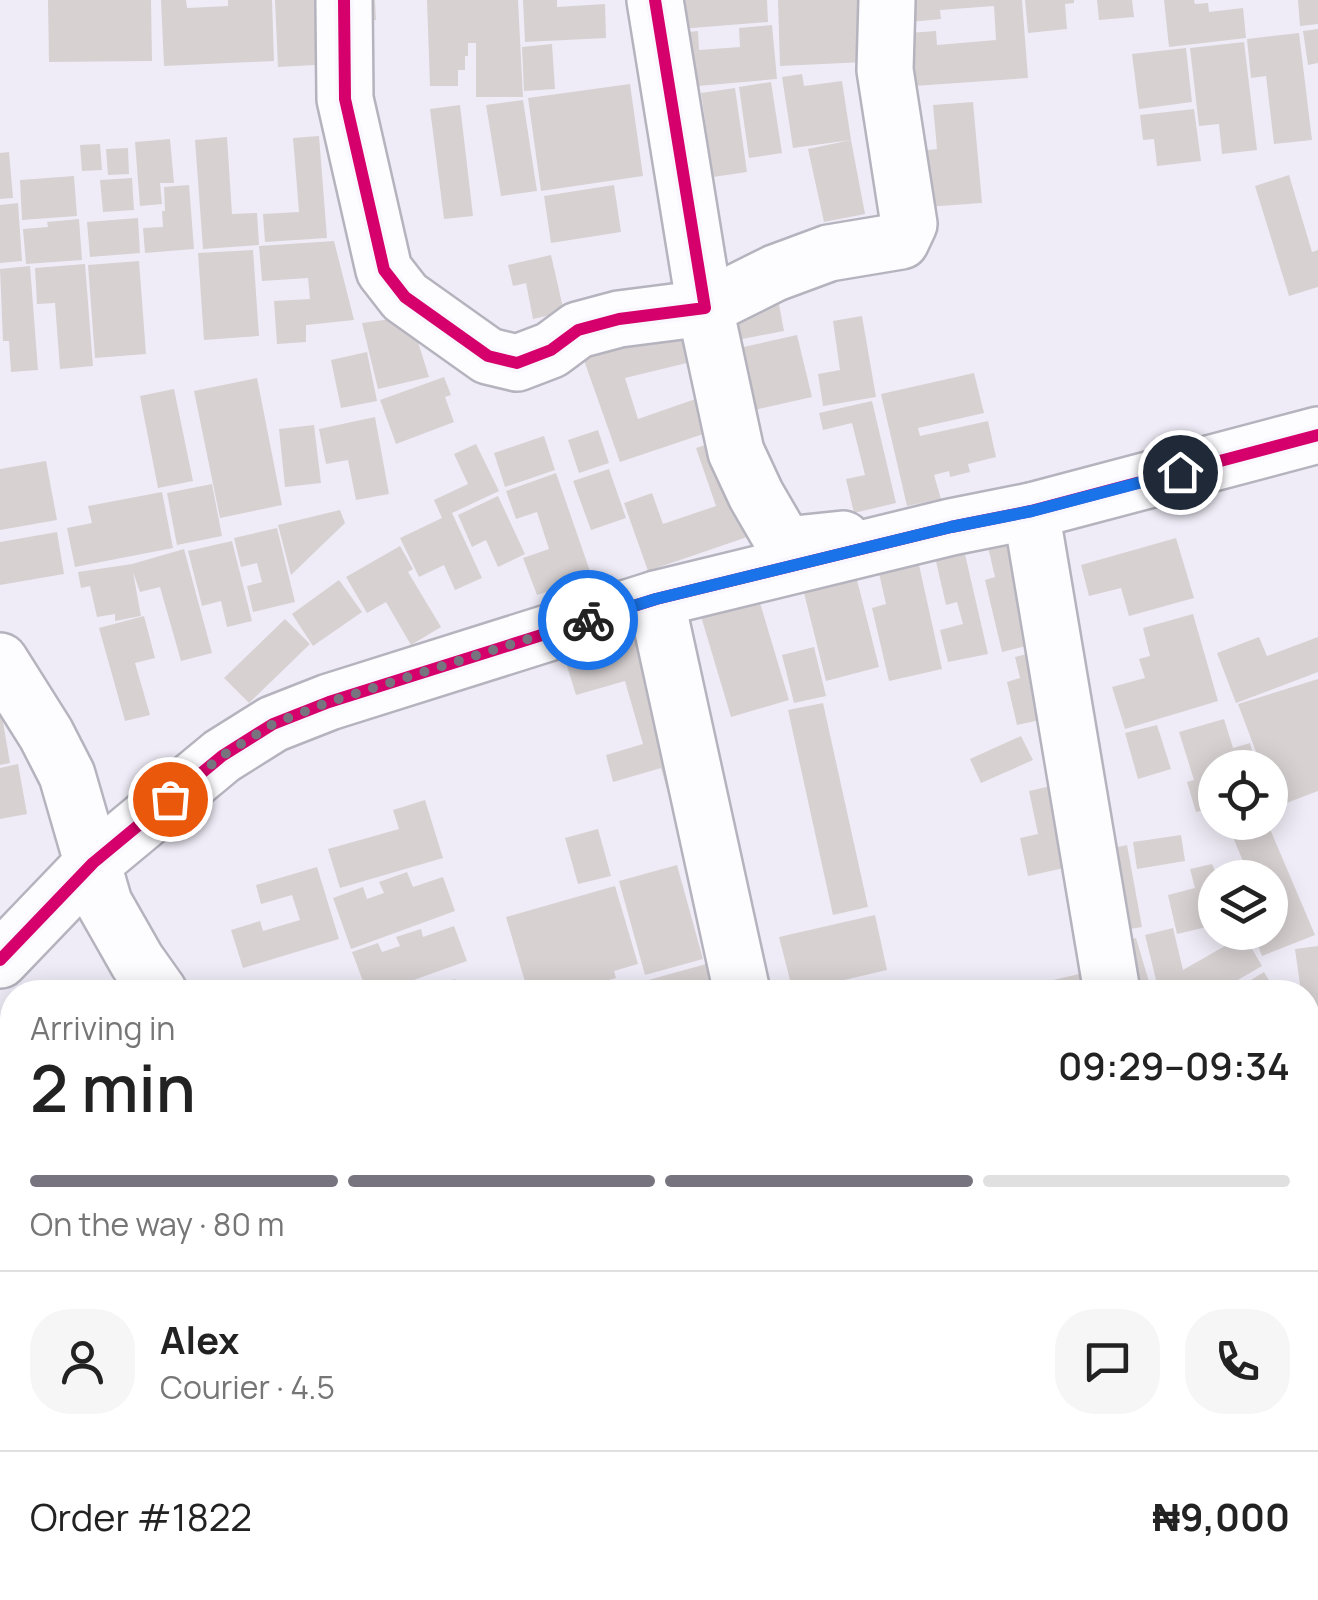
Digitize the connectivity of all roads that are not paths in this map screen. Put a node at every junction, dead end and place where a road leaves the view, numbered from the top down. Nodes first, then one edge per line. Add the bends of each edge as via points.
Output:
1 (344, 0) edge
2 (655, 0) edge
3 (887, 0) edge
4 (705, 308) junction
5 (1318, 434) edge
6 (1032, 511) junction
7 (951, 527) junction
8 (656, 599) junction
9 (0, 661) edge
10 (93, 863) junction
11 (0, 960) edge
12 (150, 980) edge
13 (739, 980) edge
14 (1110, 980) edge

1 - 4 street via 345,99 384,270 405,297 488,356 517,363 552,350 578,330
2 - 4 street
3 - 4 street via 885,70 909,224 902,242 829,253
4 - 7 street via 736,452 785,545
5 - 6 street
6 - 7 street
6 - 14 street
7 - 8 street
8 - 10 street via 273,724 222,756
8 - 13 street
9 - 10 street via 67,776
10 - 11 street
10 - 12 street via 104,903

